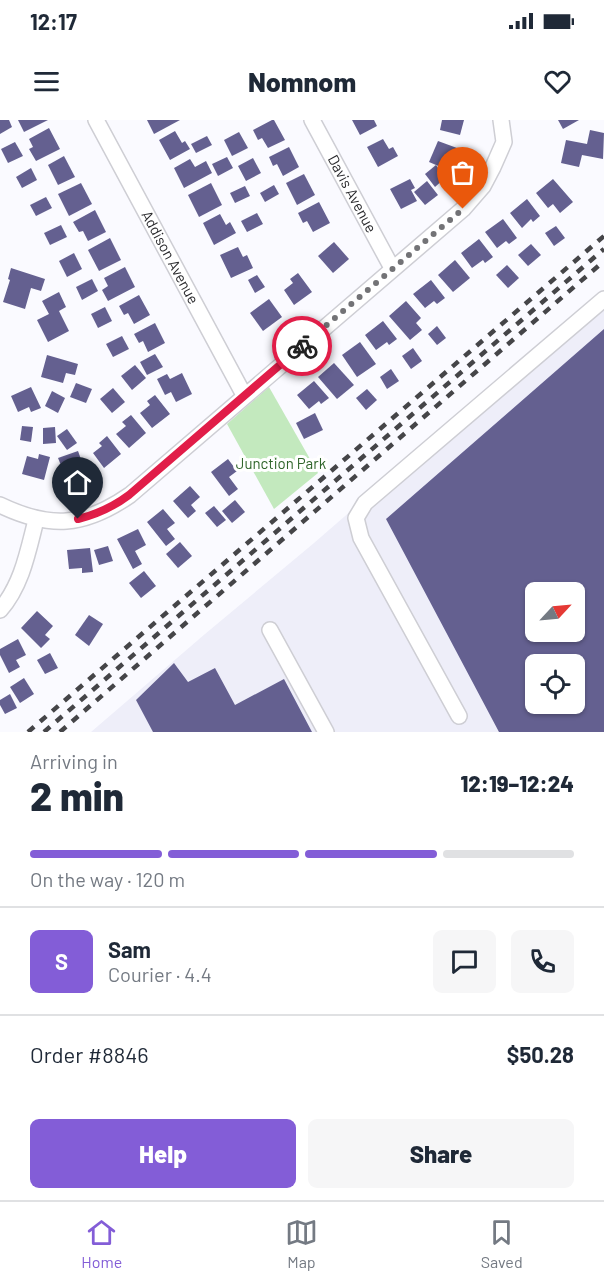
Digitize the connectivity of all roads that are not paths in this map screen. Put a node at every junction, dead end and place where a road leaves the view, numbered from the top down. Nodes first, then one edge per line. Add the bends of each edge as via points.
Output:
1 (96, 120) edge
2 (312, 120) edge
3 (501, 120) edge
4 (392, 268) junction
5 (604, 299) edge
6 (244, 395) junction
7 (0, 505) edge
8 (36, 520) junction
9 (0, 610) edge
10 (270, 630) dead end
11 (459, 716) dead end
12 (326, 732) edge

1 - 6 street, Addison Avenue
2 - 4 street, Davis Avenue
3 - 4 street via 504,142 483,186 463,209
4 - 6 street
5 - 11 street via 365,503 356,518 361,538
6 - 8 street via 112,507 78,519
7 - 8 street
8 - 9 street via 22,573
10 - 12 street

